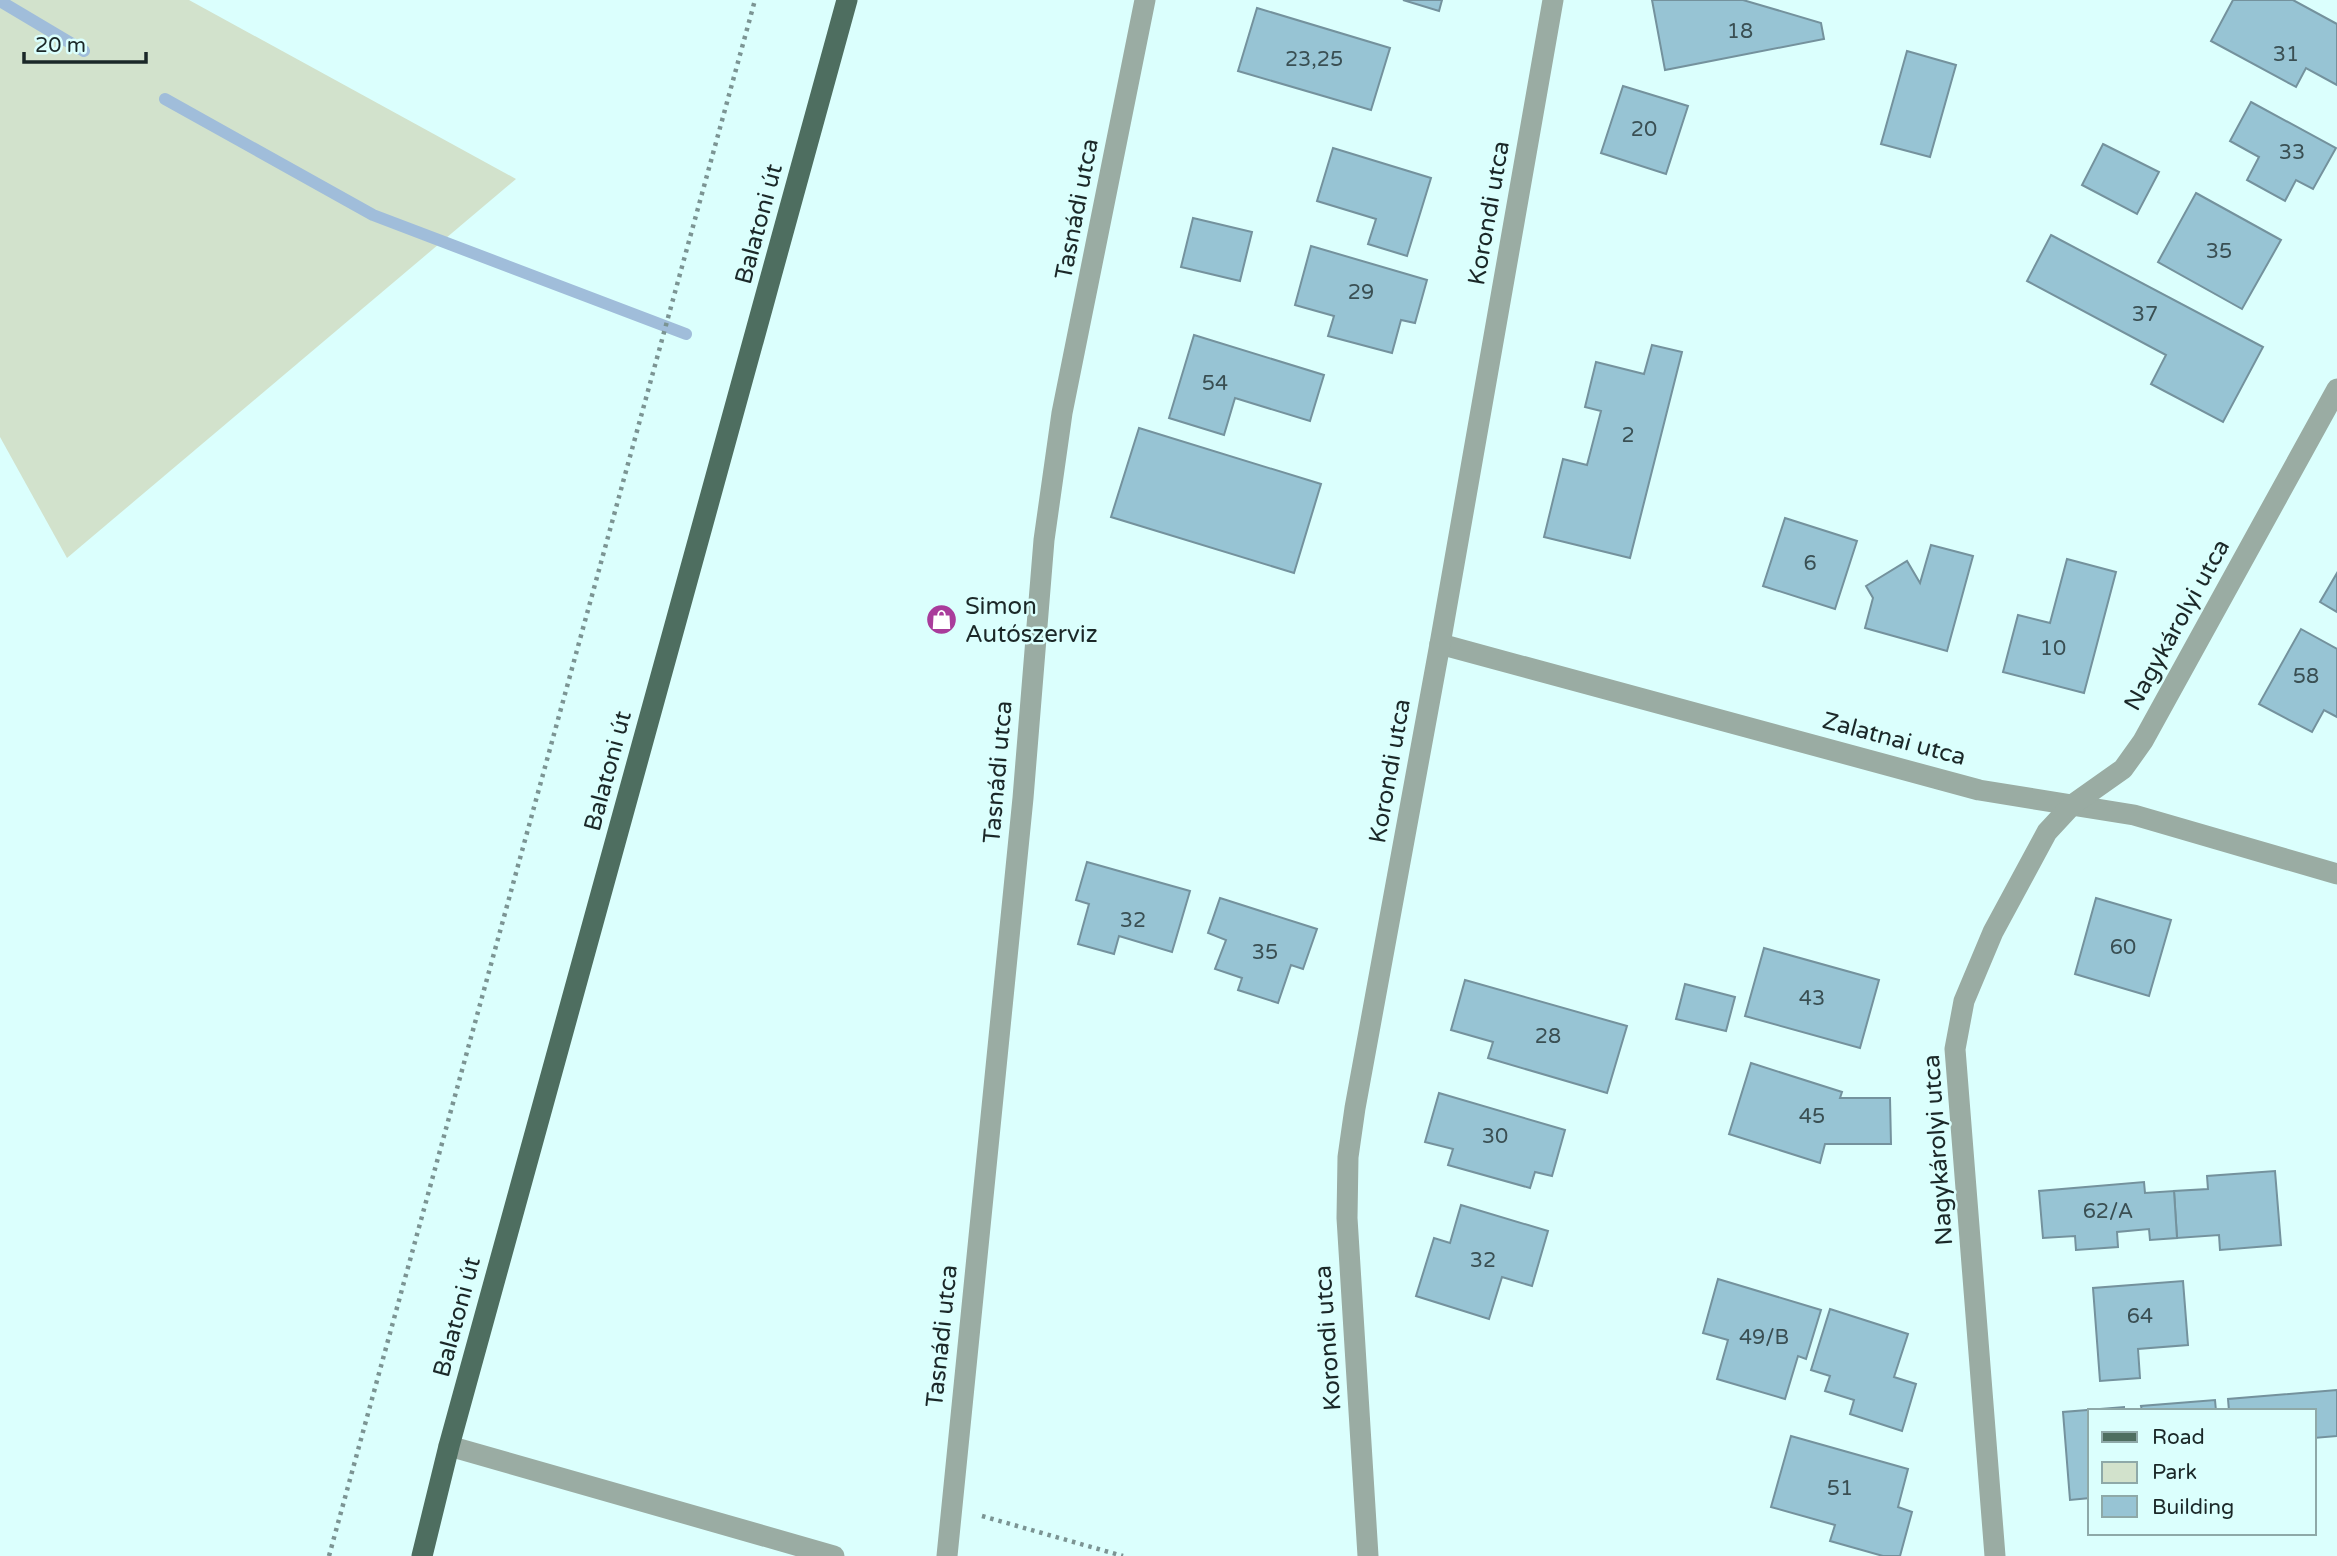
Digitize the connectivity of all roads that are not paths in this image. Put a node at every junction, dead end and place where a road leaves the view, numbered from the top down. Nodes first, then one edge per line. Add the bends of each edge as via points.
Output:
1 (848, 0) edge
2 (1145, 0) edge
3 (1553, 0) edge
4 (2337, 390) edge
5 (1440, 644) junction
6 (2072, 805) junction
7 (2337, 874) edge
8 (449, 1446) junction
9 (422, 1556) edge
10 (834, 1556) edge
11 (947, 1556) edge
12 (1368, 1556) edge
13 (1995, 1556) edge

1 - 8 main road, Balatoni út
2 - 11 street, Tasnádi utca via 1062,412 1044,540 1023,798
3 - 5 street, Korondi utca
4 - 6 street, Nagykárolyi utca via 2143,741 2123,769
5 - 6 street, Zalatnai utca via 1979,790
5 - 12 street, Korondi utca via 1348,1157 1347,1218
6 - 7 street, Zalatnai utca via 2134,815
6 - 13 street, Nagykárolyi utca via 2048,832 1993,932 1964,1001 1955,1049
8 - 9 main road, Balatoni út
8 - 10 street

